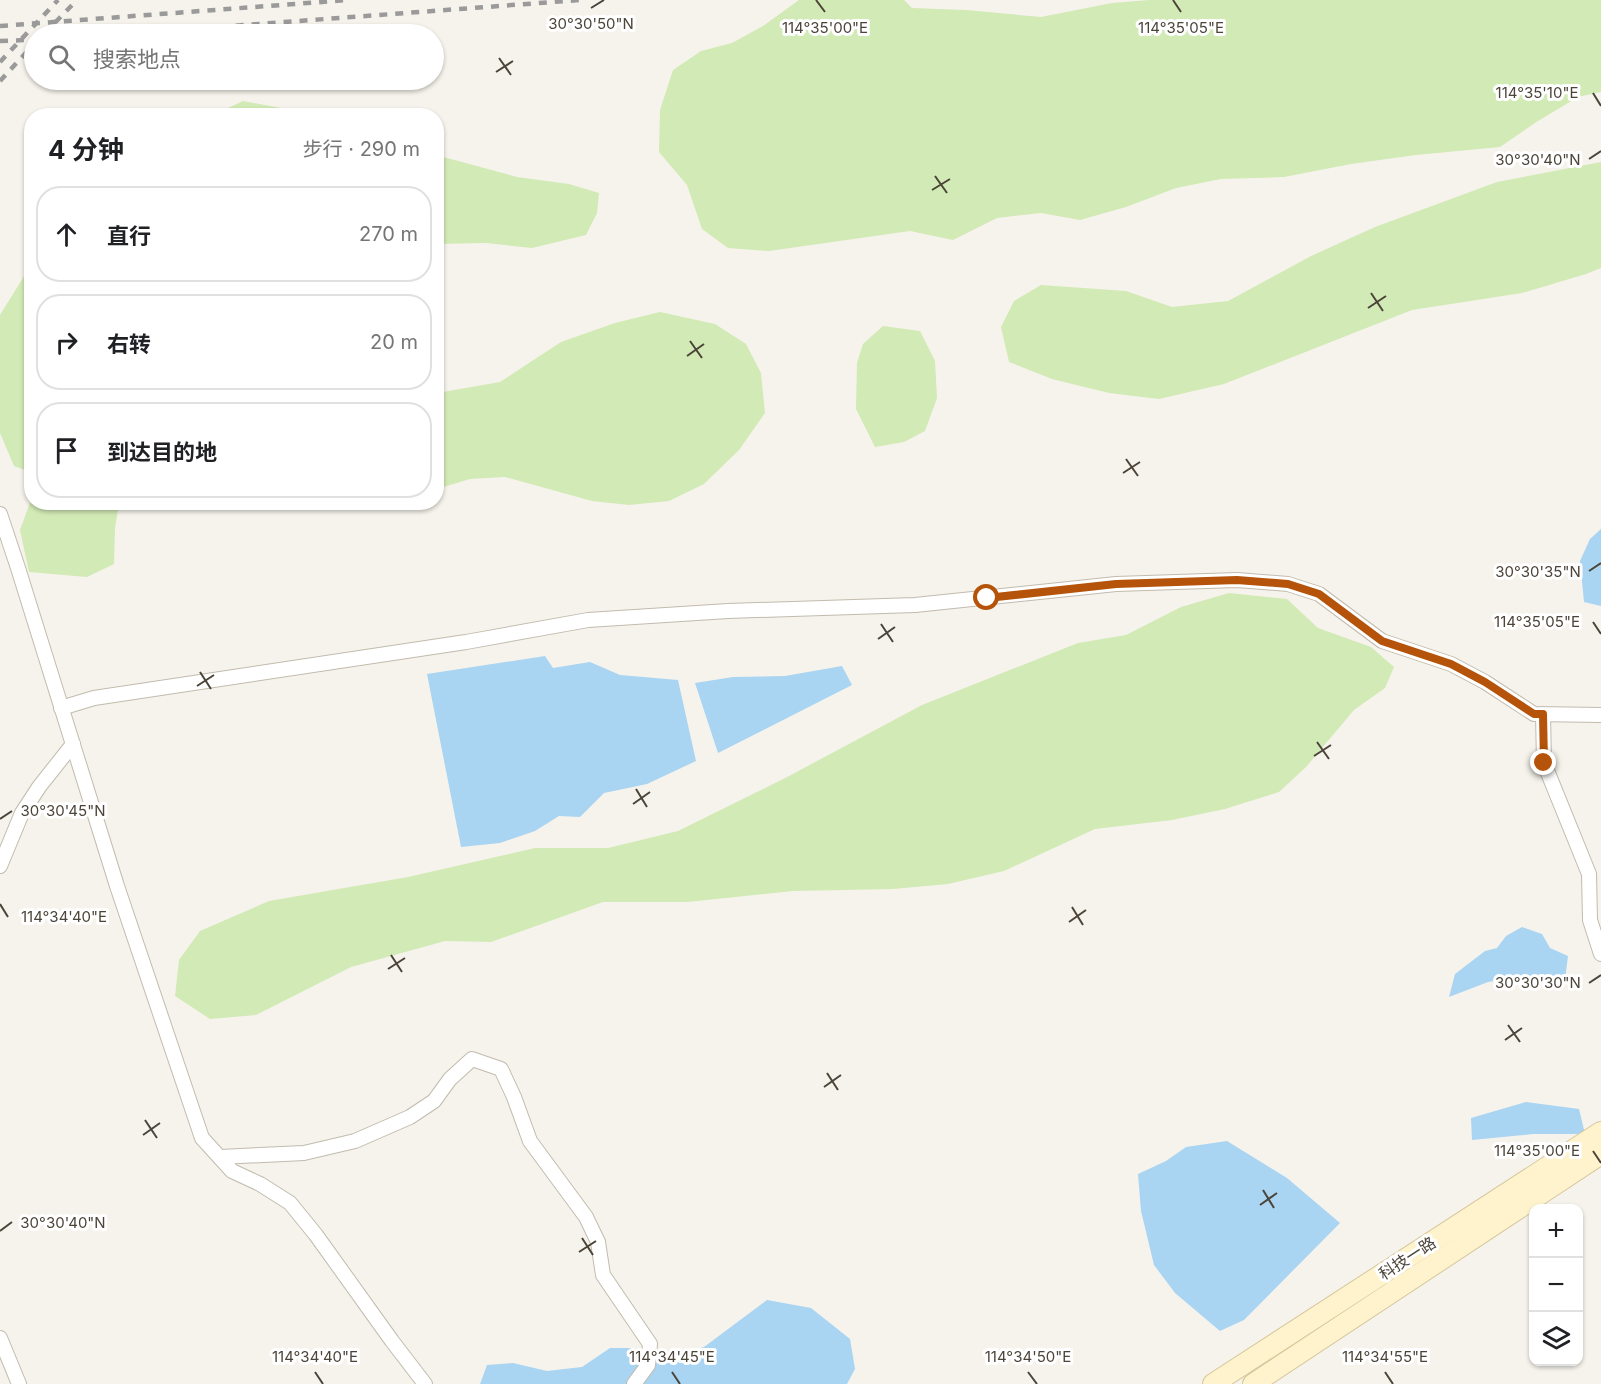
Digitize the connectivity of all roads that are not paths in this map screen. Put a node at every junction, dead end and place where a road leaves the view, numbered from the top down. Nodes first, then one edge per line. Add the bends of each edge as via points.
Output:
1 (0, 514) edge
2 (61, 708) junction
3 (1543, 714) junction
4 (1601, 716) edge
5 (73, 744) junction
6 (0, 866) edge
7 (1601, 954) edge
8 (1601, 1132) edge
9 (1601, 1154) edge
10 (220, 1157) junction
11 (0, 1338) edge
12 (19, 1384) edge
13 (425, 1384) edge
14 (634, 1384) edge
15 (1213, 1384) edge
16 (1252, 1384) edge

1 - 2 street
2 - 3 street via 94,698 588,620 915,605 1116,584 1237,580 1288,584 1319,594 1382,641 1451,664 1534,714
2 - 5 street
3 - 4 street
3 - 7 street via 1544,763 1588,874 1590,920
5 - 6 street via 22,813
5 - 10 street via 202,1138
8 - 15 main road, 科技一路
9 - 16 main road, 科技一路
10 - 13 street via 232,1171 290,1203
10 - 14 street via 304,1153 355,1141 410,1117 434,1101 472,1059 501,1069 530,1141 586,1217 598,1242 603,1275 650,1344 648,1365
11 - 12 street

